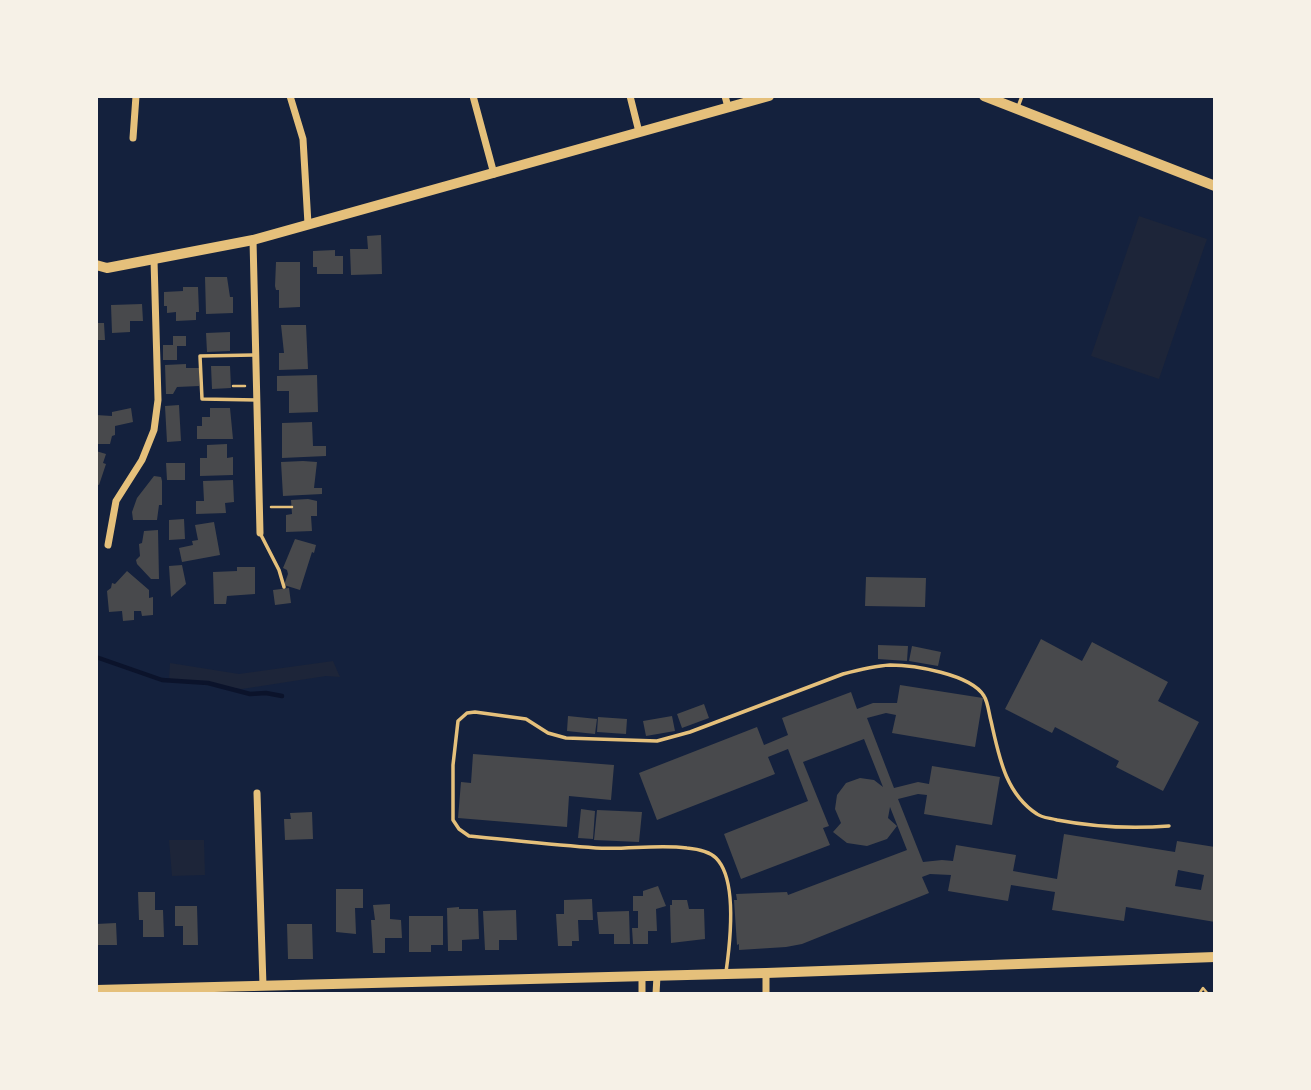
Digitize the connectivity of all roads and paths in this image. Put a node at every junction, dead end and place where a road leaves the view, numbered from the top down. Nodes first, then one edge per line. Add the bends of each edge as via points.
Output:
1 (136, 96) edge
2 (290, 96) edge
3 (473, 96) edge
4 (629, 96) edge
5 (769, 96) edge
6 (984, 96) edge
7 (1022, 96) edge
8 (727, 102) edge
9 (1017, 109) junction
10 (639, 132) junction
11 (133, 138) dead end
12 (494, 174) junction
13 (1215, 186) edge
14 (308, 224) junction
15 (253, 240) junction
16 (154, 260) junction
17 (96, 265) edge
18 (256, 355) junction
19 (233, 386) dead end
20 (245, 386) dead end
21 (257, 400) junction
22 (270, 507) dead end
23 (292, 507) dead end
24 (260, 533) joint
25 (108, 545) dead end
26 (284, 587) dead end
27 (257, 793) dead end
28 (1169, 826) dead end
29 (1215, 957) edge
30 (766, 973) junction
31 (726, 974) junction
32 (642, 976) junction
33 (657, 976) junction
34 (263, 986) junction
35 (96, 990) edge
36 (109, 992) edge
37 (642, 994) edge
38 (656, 994) edge
39 (766, 994) edge
40 (1199, 994) edge
41 (1208, 994) edge

1 - 11 street
2 - 14 street via 303,139
3 - 12 street
4 - 10 street
5 - 8 street
6 - 9 street
7 - 9 lane
8 - 10 street
9 - 13 street
10 - 12 street
12 - 14 street
14 - 15 street
15 - 16 street
15 - 18 street
16 - 17 street via 107,268
16 - 25 street via 158,400 154,430 142,460 116,500
18 - 21 street
18 - 21 lane via 200,356 202,399
19 - 20 path
21 - 24 street
22 - 23 path
24 - 26 lane
27 - 34 street
28 - 31 lane via 1082,825 1039,816 1014,794 1003,770 985,696 950,675 920,668 891,665 855,671 657,741 566,738 526,719 475,712 458,720 453,820 459,829 469,836 598,848 683,847 715,857 728,883
29 - 30 street
30 - 31 street
30 - 39 street
31 - 33 street
32 - 33 street
32 - 34 street
32 - 37 street
33 - 38 street
34 - 36 street
35 - 36 street
40 - 41 path via 1203,988

